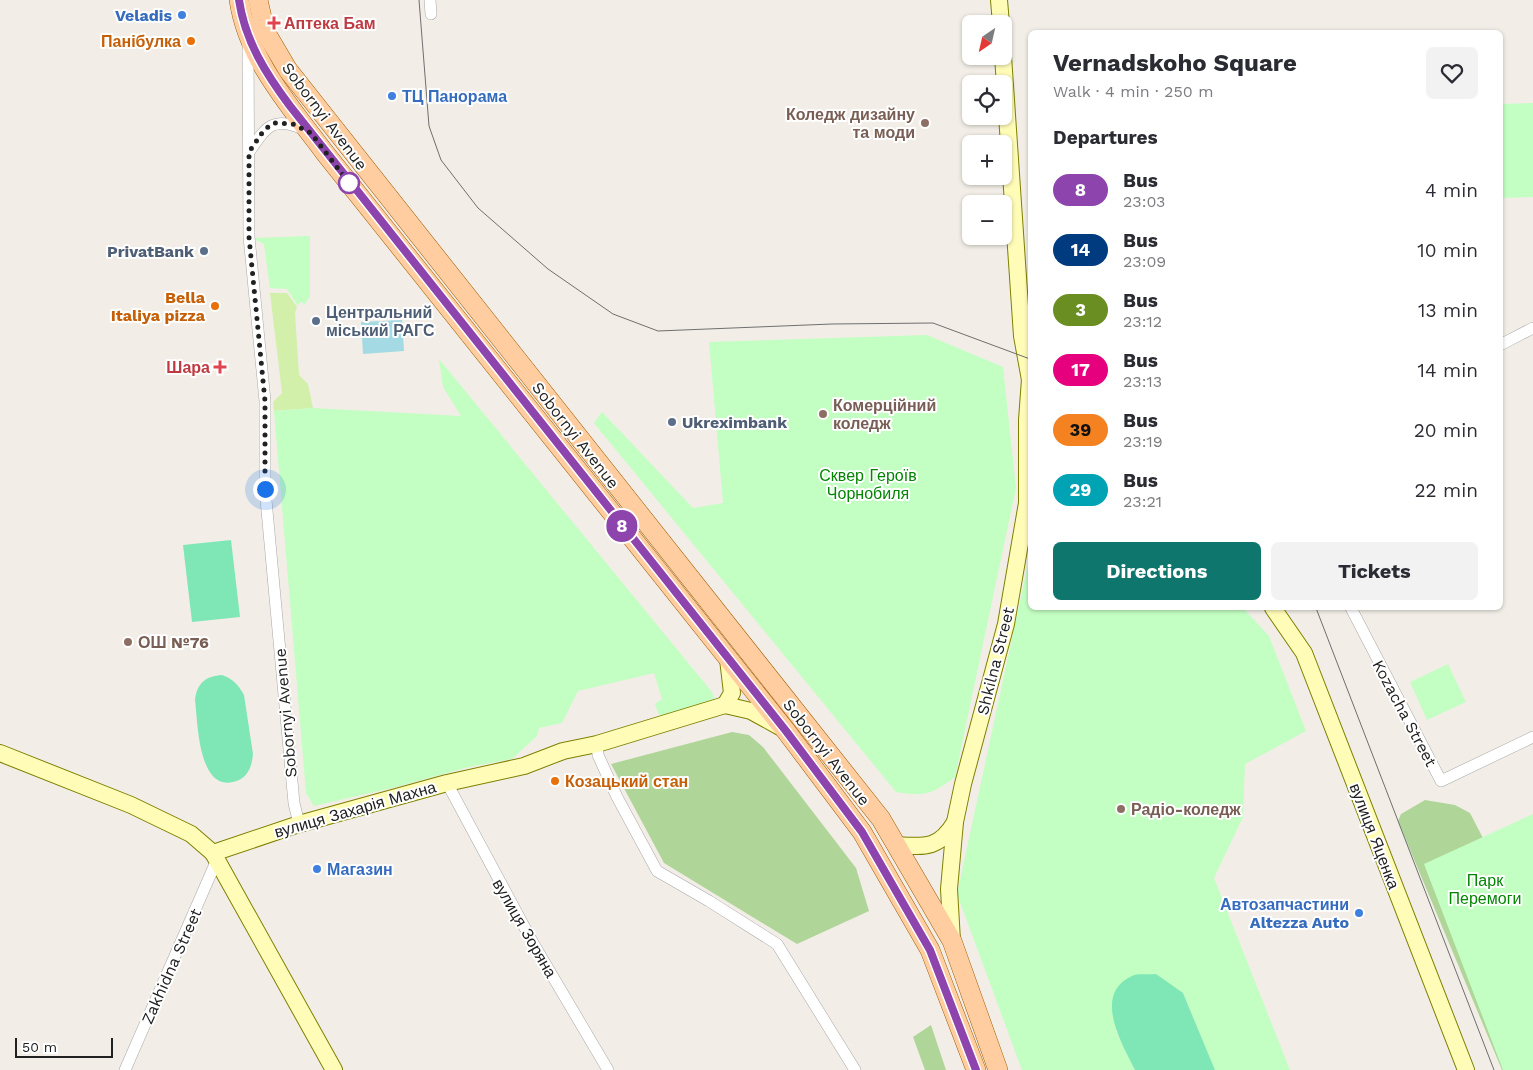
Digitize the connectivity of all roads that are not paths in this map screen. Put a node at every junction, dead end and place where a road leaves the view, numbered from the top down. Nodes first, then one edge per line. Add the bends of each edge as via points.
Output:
1 (239, 0) edge
2 (258, 0) edge
3 (430, 0) edge
4 (999, 0) edge
5 (431, 14) dead end
6 (1000, 15) edge
7 (248, 39) junction
8 (1004, 65) edge
9 (311, 133) junction
10 (249, 152) junction
11 (1533, 328) edge
12 (1503, 343) edge
13 (1028, 369) edge
14 (1028, 400) edge
15 (1028, 475) edge
16 (1028, 507) edge
17 (1274, 610) edge
18 (1352, 610) edge
19 (728, 659) junction
20 (725, 705) junction
21 (786, 731) junction
22 (1533, 737) edge
23 (597, 744) junction
24 (0, 753) edge
25 (447, 784) junction
26 (955, 822) junction
27 (299, 824) junction
28 (896, 845) junction
29 (214, 857) junction
30 (952, 941) junction
31 (125, 1070) edge
32 (334, 1070) edge
33 (608, 1070) edge
34 (854, 1070) edge
35 (976, 1070) edge
36 (998, 1070) edge
37 (1466, 1070) edge

1 - 7 main road, Sobornyi Avenue
2 - 28 main road, Sobornyi Avenue via 265,31 288,70 881,820
3 - 5 street
4 - 6 street
7 - 9 main road, Sobornyi Avenue via 270,79
7 - 10 street, Sobornyi Avenue
8 - 13 street via 1022,336
9 - 10 street, Sobornyi Avenue via 293,124 274,123 264,130
9 - 19 main road, Sobornyi Avenue
10 - 27 street, Sobornyi Avenue via 249,237 265,401 265,489 294,803
11 - 12 street
14 - 15 street, Shkilna Street
16 - 26 street, Shkilna Street via 1006,624
17 - 37 street, вулиця Яценка via 1304,653
18 - 22 street, Kozacha Street via 1441,781
19 - 20 street via 732,693
19 - 21 main road, Sobornyi Avenue
20 - 21 street via 751,711
20 - 23 street, вулиця Захарія Махна
21 - 35 main road, Sobornyi Avenue via 862,832 930,950
23 - 25 street, вулиця Захарія Махна
23 - 34 street via 598,755 617,797 657,871 777,944
24 - 29 street via 130,805 191,834
25 - 27 street, вулиця Захарія Махна
25 - 33 street, вулиця Зоряна via 533,943
26 - 28 street, Shkilna Street via 946,837 934,844 918,847
26 - 30 street, Shkilna Street via 949,889
27 - 29 street, вулиця Захарія Махна
28 - 30 main road, Sobornyi Avenue
29 - 31 street, Zakhidna Street
29 - 32 street
30 - 36 main road, Sobornyi Avenue

